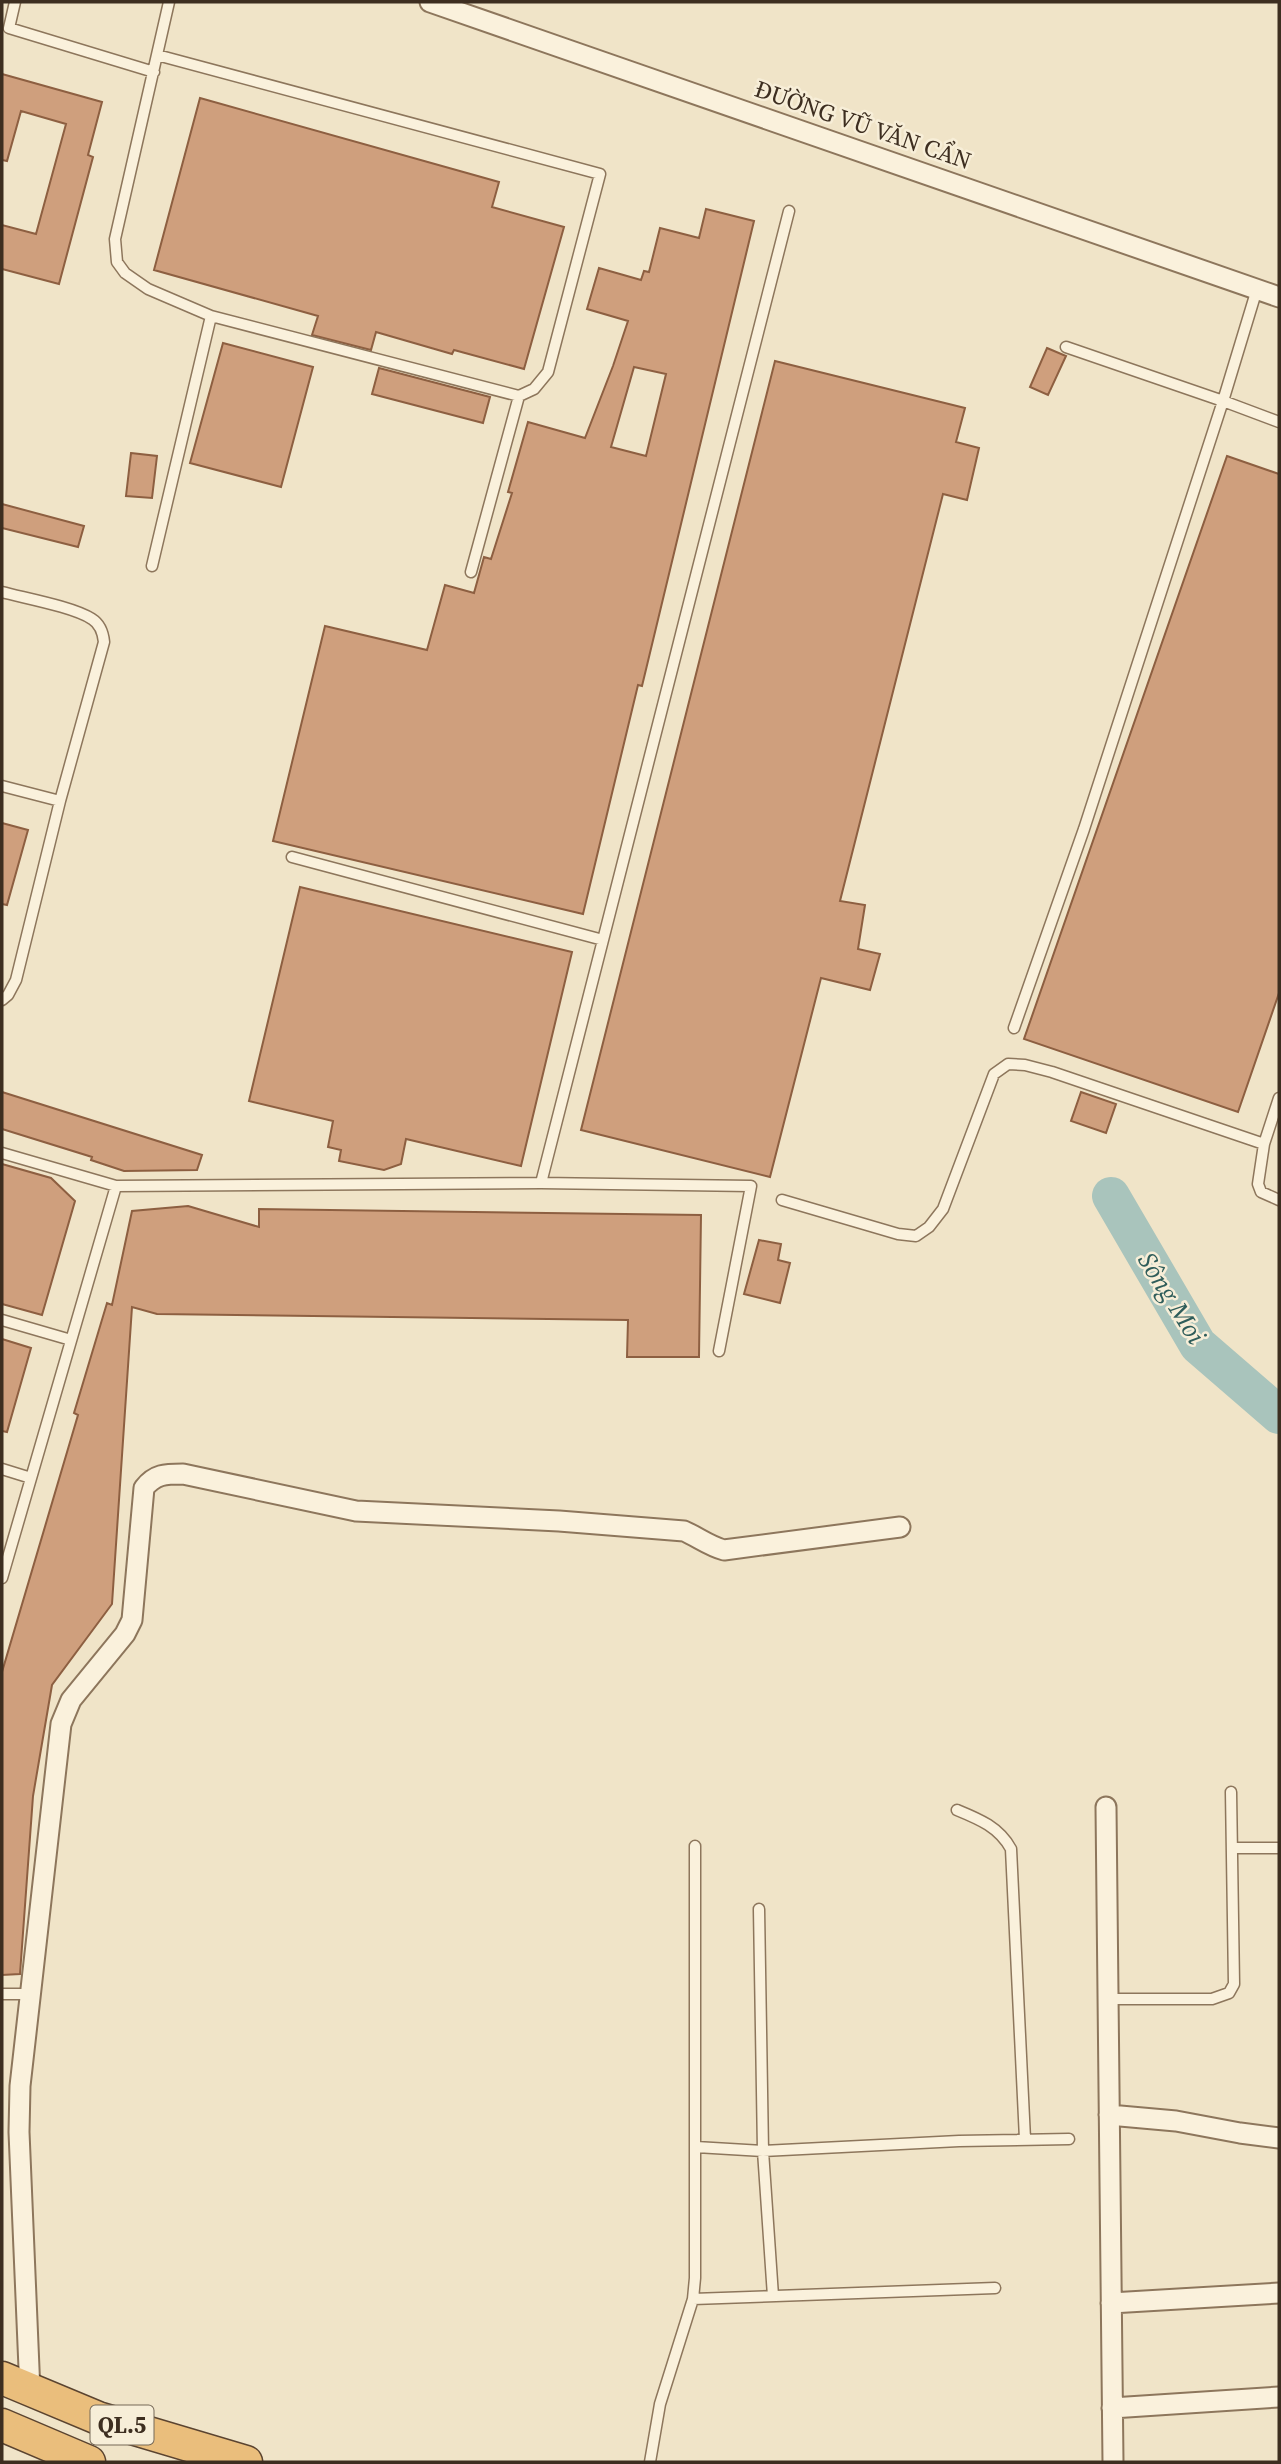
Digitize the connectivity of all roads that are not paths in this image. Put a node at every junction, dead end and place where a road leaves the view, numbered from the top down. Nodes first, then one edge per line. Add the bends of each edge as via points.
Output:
1 (15, 2) edge
2 (169, 2) edge
3 (430, 2) edge
4 (157, 55) junction
5 (154, 72) junction
6 (789, 211) dead end
7 (1257, 289) junction
8 (1279, 297) edge
9 (211, 316) junction
10 (1066, 347) dead end
11 (519, 396) junction
12 (1223, 401) junction
13 (1279, 422) edge
14 (152, 566) dead end
15 (471, 572) dead end
16 (2, 592) edge
17 (2, 786) edge
18 (60, 801) junction
19 (292, 857) dead end
20 (603, 940) junction
21 (2, 1000) edge
22 (1014, 1028) dead end
23 (1279, 1098) edge
24 (1264, 1144) junction
25 (2, 1153) edge
26 (541, 1183) junction
27 (116, 1186) junction
28 (782, 1200) dead end
29 (1279, 1200) edge
30 (2, 1320) edge
31 (71, 1340) junction
32 (719, 1351) dead end
33 (2, 1469) edge
34 (31, 1478) junction
35 (900, 1527) dead end
36 (2, 1578) edge
37 (1231, 1792) dead end
38 (1106, 1807) dead end
39 (957, 1810) dead end
40 (695, 1846) dead end
41 (1279, 1847) edge
42 (1232, 1848) junction
43 (759, 1909) dead end
44 (2, 1994) edge
45 (30, 1994) junction
46 (1108, 1999) junction
47 (1109, 2115) junction
48 (1279, 2138) edge
49 (1025, 2139) junction
50 (1069, 2139) dead end
51 (696, 2147) junction
52 (763, 2151) junction
53 (995, 2288) dead end
54 (1279, 2293) edge
55 (773, 2296) junction
56 (693, 2299) junction
57 (1111, 2303) junction
58 (2, 2378) edge
59 (30, 2392) junction
60 (1279, 2397) edge
61 (1112, 2408) junction
62 (2, 2425) edge
63 (89, 2462) edge
64 (246, 2462) edge
65 (650, 2462) edge
66 (1113, 2462) edge

1 - 5 lane via 9,28
2 - 4 lane
3 - 7 street, ĐƯỜNG VŨ VĂN CẨN
4 - 5 lane
4 - 11 lane via 600,174 548,372 534,389
5 - 9 lane via 116,239 117,262 148,289
6 - 20 lane
7 - 8 street, ĐƯỜNG VŨ VĂN CẨN
7 - 12 lane
9 - 11 lane
9 - 14 lane
10 - 12 lane
11 - 15 lane
12 - 13 lane
12 - 22 lane
16 - 18 lane via 78,613 92,619 104,633
17 - 18 lane
18 - 21 lane via 16,980
19 - 20 lane
20 - 26 lane
23 - 24 lane
24 - 28 lane via 1052,1072 1008,1064 994,1074 943,1209 915,1236
24 - 29 lane via 1258,1184 1261,1192
25 - 27 lane
26 - 27 lane
26 - 32 lane via 751,1186
27 - 31 lane
30 - 31 lane
31 - 34 lane
33 - 34 lane
34 - 36 lane
35 - 45 street via 724,1550 684,1531 356,1511 183,1474 152,1479 144,1488 132,1620 71,1700 61,1724
37 - 42 lane
38 - 46 street
39 - 49 lane via 989,1824 1011,1849
40 - 51 lane
41 - 42 lane
42 - 46 lane via 1234,1984 1229,1993 1212,1999
43 - 52 lane
44 - 45 lane
45 - 59 street via 19,2132
46 - 47 street
47 - 48 street
47 - 57 street
49 - 50 lane
49 - 52 lane
51 - 52 lane
51 - 56 lane
52 - 55 lane
53 - 55 lane
54 - 57 street
55 - 56 lane
56 - 65 lane via 660,2404
57 - 61 street
58 - 59 highway, QL.5
59 - 64 highway, QL.5 via 98,2418
60 - 61 street
61 - 66 street
62 - 63 highway, QL.5

